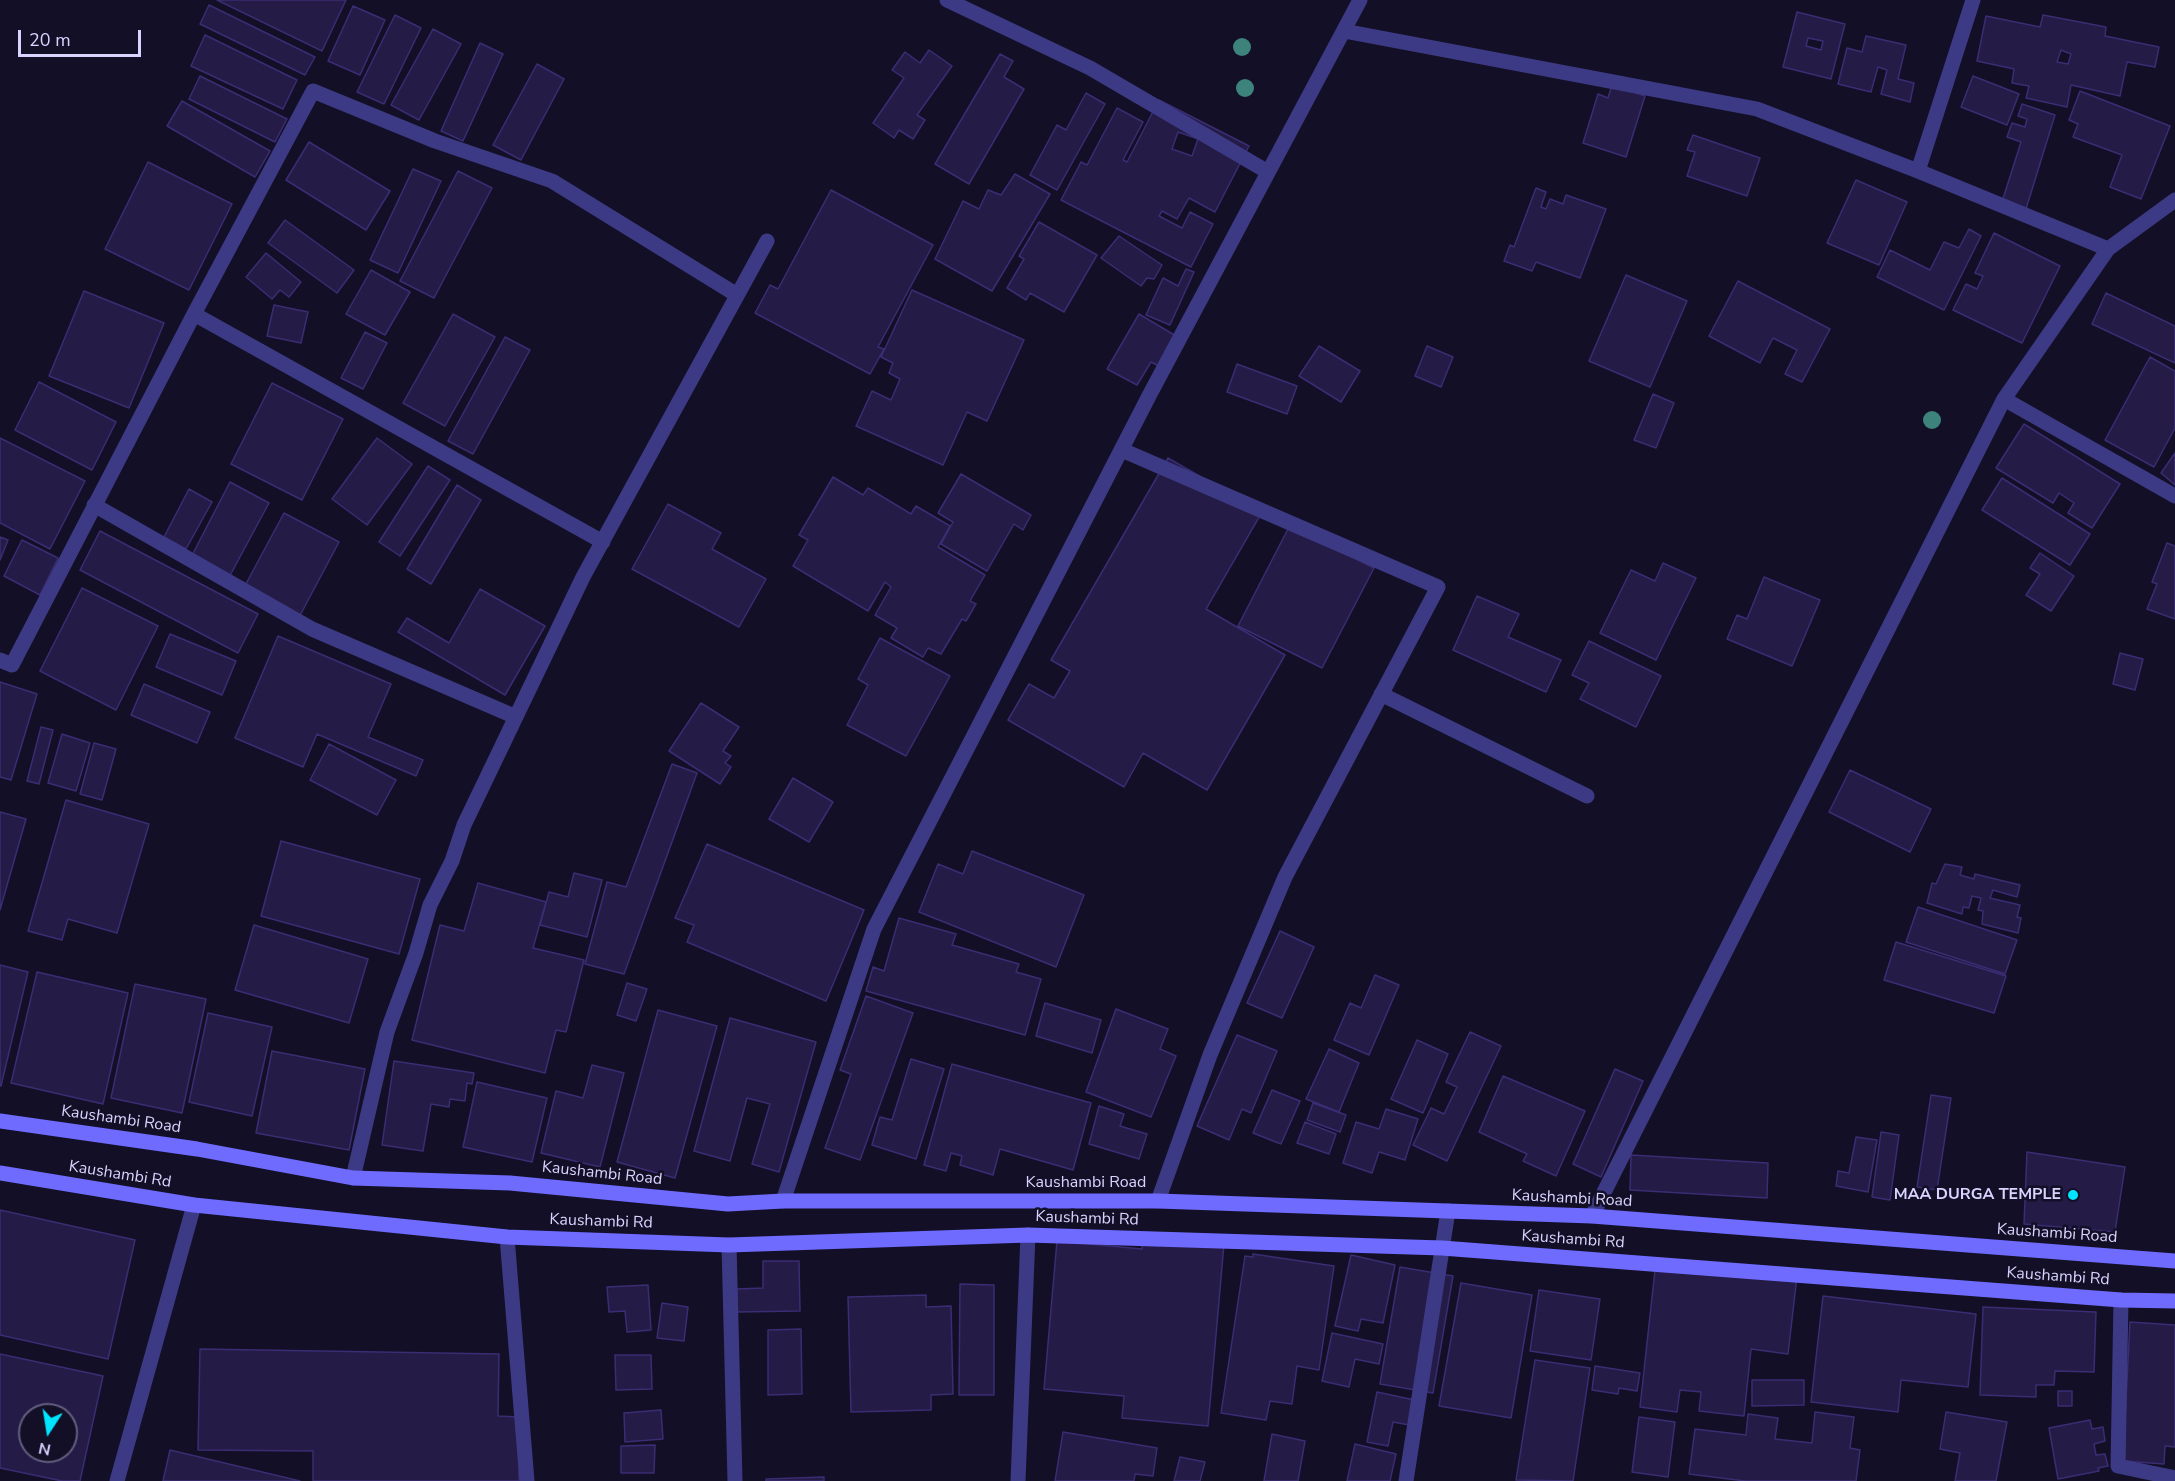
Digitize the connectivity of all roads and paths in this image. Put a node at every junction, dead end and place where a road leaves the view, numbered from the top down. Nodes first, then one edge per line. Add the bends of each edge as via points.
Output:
1 (947, 0) edge
2 (1360, 0) edge
3 (1973, 0) edge
4 (1344, 31) junction
5 (1918, 171) junction
6 (1268, 172) junction
7 (2175, 200) edge
8 (767, 241) dead end
9 (2108, 249) junction
10 (737, 295) junction
11 (194, 314) junction
12 (2004, 399) junction
13 (1122, 450) junction
14 (2175, 496) edge
15 (94, 505) junction
16 (603, 542) junction
17 (0, 660) edge
18 (1381, 694) junction
19 (516, 717) junction
20 (1587, 796) dead end
21 (0, 1121) edge
22 (0, 1173) edge
23 (352, 1178) junction
24 (783, 1201) junction
25 (1158, 1201) junction
26 (194, 1205) junction
27 (1448, 1211) junction
28 (1592, 1216) junction
29 (1028, 1235) junction
30 (507, 1237) junction
31 (729, 1245) junction
32 (1442, 1248) junction
33 (2175, 1261) edge
34 (2121, 1300) junction
35 (2175, 1301) edge
36 (2175, 1478) edge
37 (117, 1481) edge
38 (527, 1481) edge
39 (735, 1481) edge
40 (1018, 1481) edge
41 (1406, 1481) edge

1 - 6 street via 1090,68
2 - 4 street
3 - 5 street
4 - 5 street via 1757,109
4 - 6 street
5 - 9 street
6 - 13 street
7 - 9 street
8 - 10 street
9 - 12 street
10 - 11 street via 552,181 435,141 313,92
10 - 16 street
11 - 15 street
11 - 16 street
12 - 14 street
12 - 28 street
13 - 18 street via 1438,587
13 - 24 street via 874,929
15 - 17 street via 12,664
15 - 19 street via 312,629
16 - 19 street
18 - 20 street
18 - 25 street via 1285,877 1210,1055
19 - 23 street via 430,905 387,1032
21 - 23 main road, Kaushambi Road via 197,1149
22 - 26 main road, Kaushambi Rd
23 - 24 main road, Kaushambi Road via 510,1183 728,1204
24 - 25 main road, Kaushambi Road
25 - 27 main road, Kaushambi Road
26 - 30 main road, Kaushambi Rd
26 - 37 street
27 - 28 main road, Kaushambi Road
27 - 32 street
28 - 33 main road, Kaushambi Road
29 - 31 main road, Kaushambi Rd
29 - 32 main road, Kaushambi Rd
29 - 40 street
30 - 31 main road, Kaushambi Rd
30 - 38 street
31 - 39 street
32 - 34 main road, Kaushambi Rd
32 - 41 street
34 - 35 main road, Kaushambi Rd
34 - 36 street via 2118,1466

